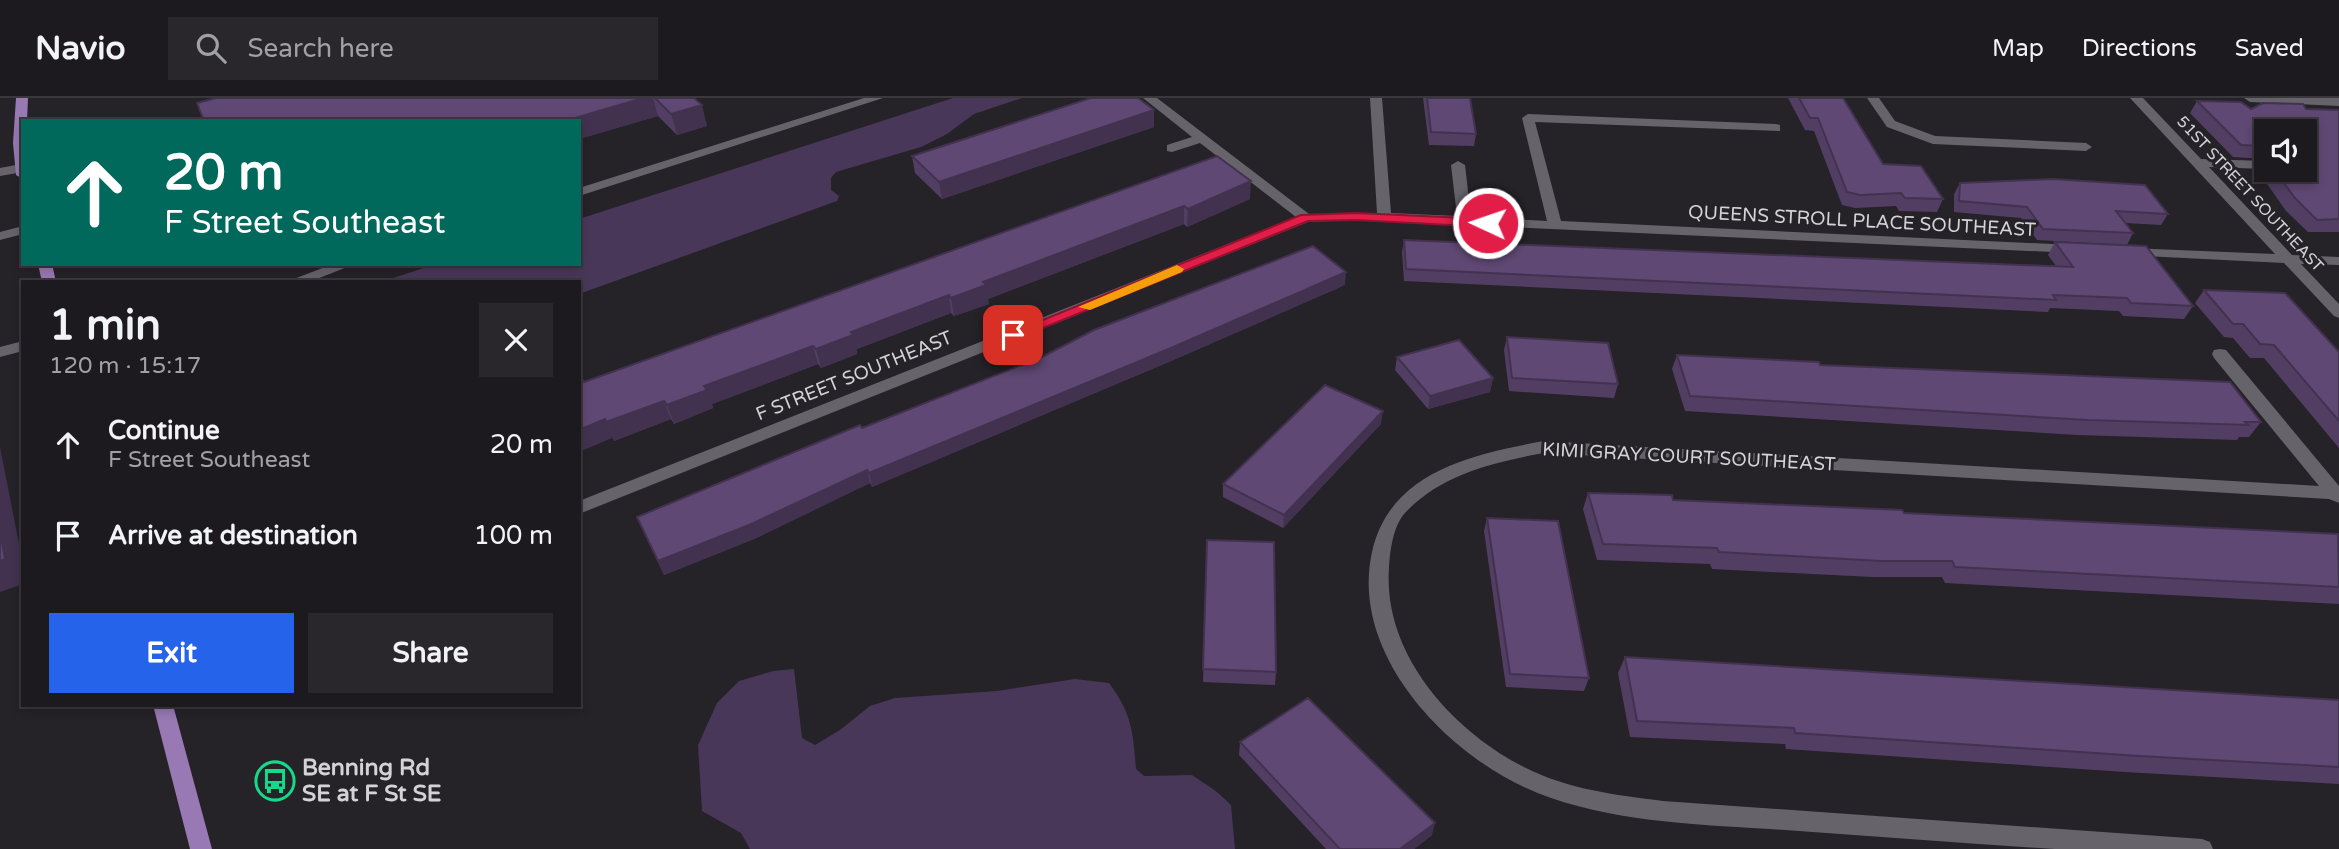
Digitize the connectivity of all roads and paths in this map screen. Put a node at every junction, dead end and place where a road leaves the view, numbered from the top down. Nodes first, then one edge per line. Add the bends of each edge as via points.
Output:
1 (22, 98) edge
2 (877, 98) edge
3 (1149, 98) edge
4 (1376, 98) edge
5 (1873, 98) edge
6 (2136, 98) edge
7 (2250, 98) edge
8 (2339, 102) edge
9 (22, 119) edge
10 (1776, 128) dead end
11 (1201, 138) junction
12 (2086, 147) dead end
13 (1172, 148) dead end
14 (2197, 163) junction
15 (2254, 164) edge
16 (1458, 165) dead end
17 (0, 172) edge
18 (21, 172) edge
19 (581, 191) edge
20 (1306, 218) junction
21 (1384, 218) junction
22 (1465, 222) junction
23 (1555, 226) junction
24 (21, 231) edge
25 (0, 236) edge
26 (2287, 259) junction
27 (2339, 261) edge
28 (342, 266) edge
29 (298, 280) edge
30 (2339, 313) edge
31 (21, 347) edge
32 (0, 352) edge
33 (2220, 354) dead end
34 (2337, 495) edge
35 (581, 507) edge
36 (164, 707) edge
37 (201, 849) edge
38 (2202, 849) edge

1 - 9 main road
2 - 19 street
3 - 11 street
4 - 21 street
5 - 12 street via 1891,124 1933,140
6 - 14 street, 51ST STREET SOUTHEAST
7 - 8 street
10 - 23 street via 1528,118
11 - 13 street
11 - 20 street
14 - 15 street
14 - 26 street, 51ST STREET SOUTHEAST
16 - 22 street
17 - 18 street
20 - 21 street, F STREET SOUTHEAST
20 - 35 street, F STREET SOUTHEAST
21 - 22 street, QUEENS STROLL PLACE SOUTHEAST
22 - 23 street, QUEENS STROLL PLACE SOUTHEAST
23 - 26 street, QUEENS STROLL PLACE SOUTHEAST
24 - 25 street
26 - 27 street, QUEENS STROLL PLACE SOUTHEAST
26 - 30 street, 51ST STREET SOUTHEAST
28 - 29 street
31 - 32 street
33 - 34 street
34 - 38 street, KIMI GRAY COURT SOUTHEAST via 1544,447 1486,458 1437,480 1397,509 1382,544 1376,580 1382,626 1404,671 1448,721 1493,760 1548,788 1591,801 1664,811
36 - 37 main road

